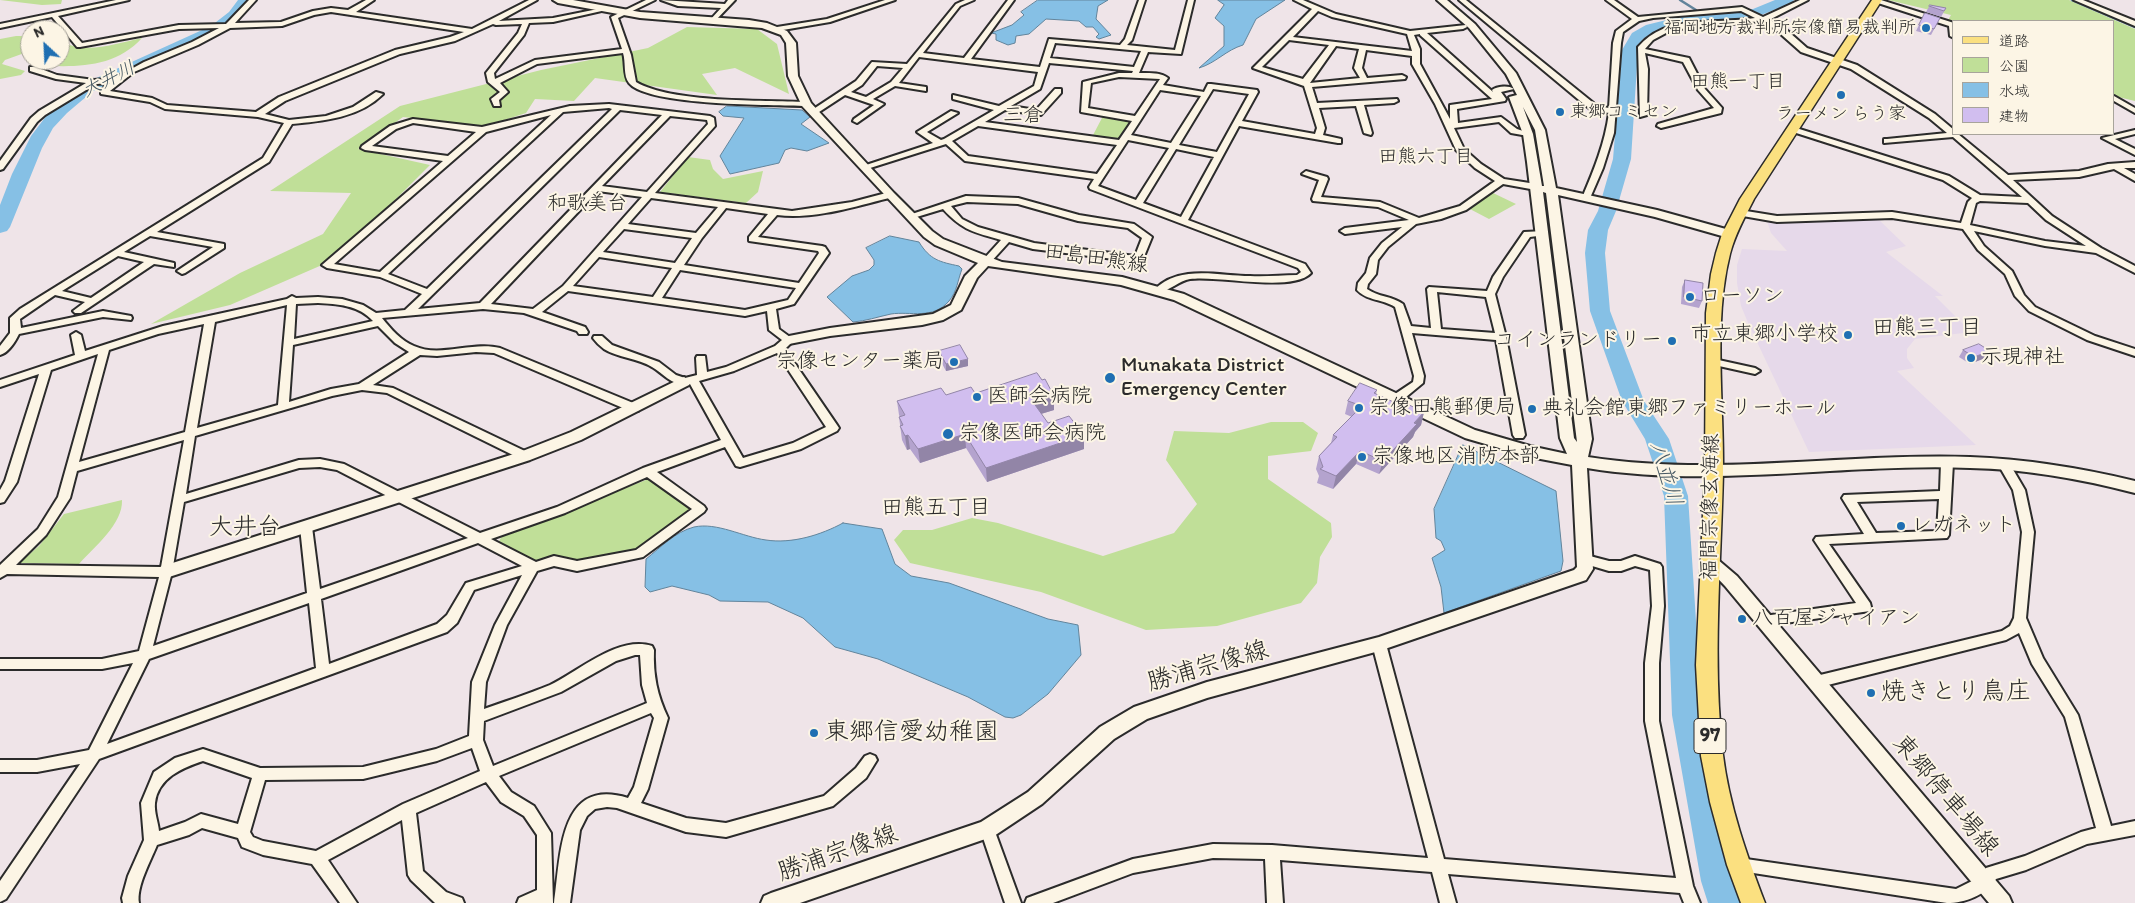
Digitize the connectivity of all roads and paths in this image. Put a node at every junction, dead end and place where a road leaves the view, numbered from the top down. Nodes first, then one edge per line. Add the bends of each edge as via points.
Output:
1 (126, 0) edge
2 (254, 0) edge
3 (371, 0) edge
4 (534, 0) edge
5 (558, 0) edge
6 (652, 0) edge
7 (664, 0) edge
8 (892, 0) edge
9 (972, 0) edge
10 (1011, 0) edge
11 (1142, 0) edge
12 (1191, 0) edge
13 (1297, 0) edge
14 (1432, 0) edge
15 (1442, 0) edge
16 (1462, 0) edge
17 (1609, 0) edge
18 (1805, 0) edge
19 (1877, 0) edge
20 (2078, 0) edge
21 (729, 3) edge
22 (1316, 9) junction
23 (603, 10) junction
24 (350, 12) junction
25 (623, 13) junction
26 (54, 16) junction
27 (1762, 18) junction
28 (714, 20) junction
29 (1637, 20) junction
30 (526, 21) junction
31 (492, 23) junction
32 (1491, 24) junction
33 (2135, 24) edge
34 (1952, 25) edge
35 (0, 26) edge
36 (227, 27) junction
37 (1468, 27) junction
38 (777, 29) junction
39 (473, 31) junction
40 (1410, 33) junction
41 (1423, 33) junction
42 (1287, 38) junction
43 (1335, 43) junction
44 (1122, 47) junction
45 (1363, 47) junction
46 (1145, 50) junction
47 (1641, 50) junction
48 (625, 51) junction
49 (1416, 54) junction
50 (917, 55) junction
51 (1045, 60) junction
52 (966, 61) junction
53 (1838, 61) junction
54 (907, 66) junction
55 (33, 70) dead end
56 (1042, 70) junction
57 (1136, 72) junction
58 (1402, 77) dead end
59 (114, 80) junction
60 (1365, 80) junction
61 (94, 82) junction
62 (495, 82) junction
63 (1306, 83) junction
64 (894, 84) junction
65 (1159, 87) junction
66 (923, 89) dead end
67 (1510, 89) junction
68 (1058, 91) dead end
69 (844, 92) junction
70 (378, 94) dead end
71 (1204, 94) junction
72 (956, 97) dead end
73 (867, 99) junction
74 (2115, 99) edge
75 (1498, 100) junction
76 (1394, 101) dead end
77 (497, 104) dead end
78 (1359, 104) junction
79 (1313, 106) junction
80 (618, 107) junction
81 (810, 108) junction
82 (1002, 108) junction
83 (561, 110) junction
84 (1613, 111) junction
85 (2135, 111) edge
86 (668, 113) junction
87 (954, 113) dead end
88 (258, 115) junction
89 (1643, 115) dead end
90 (857, 120) dead end
91 (1136, 120) junction
92 (289, 122) junction
93 (977, 123) junction
94 (1238, 123) junction
95 (1451, 126) junction
96 (1661, 126) dead end
97 (1793, 129) junction
98 (483, 130) junction
99 (2135, 132) edge
100 (1368, 133) dead end
101 (1952, 133) edge
102 (1528, 134) junction
103 (1952, 134) edge
104 (1954, 135) edge
105 (1318, 138) junction
106 (1124, 140) junction
107 (1338, 141) dead end
108 (1887, 141) dead end
109 (943, 142) junction
110 (1173, 145) junction
111 (2135, 153) edge
112 (1219, 154) junction
113 (450, 159) junction
114 (2135, 165) edge
115 (0, 167) edge
116 (864, 167) junction
117 (2116, 167) junction
118 (1306, 174) dead end
119 (1100, 177) junction
120 (2006, 178) junction
121 (2135, 178) edge
122 (1501, 181) junction
123 (1536, 187) junction
124 (595, 188) junction
125 (1551, 190) junction
126 (890, 195) junction
127 (649, 196) junction
128 (1978, 198) junction
129 (1589, 199) junction
130 (2028, 200) junction
131 (1138, 204) junction
132 (724, 205) junction
133 (944, 205) junction
134 (774, 212) junction
135 (1740, 212) junction
136 (910, 216) junction
137 (1416, 220) junction
138 (1183, 221) junction
139 (622, 226) junction
140 (1965, 226) junction
141 (1345, 231) dead end
142 (148, 233) junction
143 (1542, 233) junction
144 (1729, 234) junction
145 (698, 236) junction
146 (1008, 238) junction
147 (2098, 250) junction
148 (116, 253) junction
149 (597, 254) junction
150 (152, 261) junction
151 (986, 262) junction
152 (171, 265) dead end
153 (679, 266) junction
154 (2135, 270) edge
155 (182, 271) dead end
156 (382, 275) junction
157 (803, 286) junction
158 (566, 288) junction
159 (1159, 290) junction
160 (55, 292) junction
161 (428, 293) junction
162 (1490, 294) junction
163 (292, 299) junction
164 (93, 301) junction
165 (656, 301) junction
166 (482, 306) junction
167 (771, 307) junction
168 (78, 312) dead end
169 (409, 312) junction
170 (535, 313) junction
171 (126, 318) dead end
172 (376, 319) junction
173 (210, 321) junction
174 (1406, 329) junction
175 (1436, 331) junction
176 (15, 332) junction
177 (583, 332) dead end
178 (76, 335) dead end
179 (1501, 337) junction
180 (598, 338) dead end
181 (789, 340) junction
182 (288, 343) junction
183 (778, 348) junction
184 (104, 349) junction
185 (418, 351) junction
186 (0, 352) edge
187 (2135, 353) edge
188 (81, 357) junction
189 (701, 358) dead end
190 (1714, 362) junction
191 (46, 368) junction
192 (1755, 371) dead end
193 (693, 379) junction
194 (0, 384) edge
195 (362, 387) junction
196 (1396, 399) junction
197 (283, 406) junction
198 (634, 408) junction
199 (189, 434) junction
200 (1519, 435) dead end
201 (728, 442) junction
202 (526, 456) junction
203 (1579, 462) junction
204 (1947, 463) junction
205 (2004, 464) junction
206 (73, 468) junction
207 (648, 471) junction
208 (1714, 471) junction
209 (2135, 487) edge
210 (1945, 495) junction
211 (400, 497) junction
212 (0, 499) edge
213 (178, 500) junction
214 (306, 527) junction
215 (1873, 538) junction
216 (480, 539) junction
217 (1586, 560) junction
218 (1711, 564) junction
219 (533, 566) junction
220 (2, 571) edge
221 (166, 572) junction
222 (313, 596) junction
223 (2020, 618) junction
224 (1764, 621) junction
225 (1379, 644) junction
226 (144, 655) junction
227 (0, 664) edge
228 (323, 672) junction
229 (1816, 682) junction
230 (654, 706) junction
231 (476, 718) junction
232 (476, 740) junction
233 (94, 755) junction
234 (870, 760) dead end
235 (0, 766) edge
236 (260, 774) junction
237 (489, 775) junction
238 (632, 804) junction
239 (408, 809) junction
240 (2135, 828) edge
241 (987, 829) junction
242 (243, 832) junction
243 (2105, 832) junction
244 (152, 840) junction
245 (1272, 852) junction
246 (317, 858) junction
247 (1438, 865) junction
248 (1738, 865) junction
249 (5, 881) edge
250 (1985, 882) junction
251 (1685, 886) junction
252 (0, 894) edge
253 (545, 898) edge
254 (131, 903) edge
255 (349, 903) edge
256 (456, 903) edge
257 (525, 903) edge
258 (562, 903) edge
259 (771, 903) edge
260 (1013, 903) edge
261 (1033, 903) edge
262 (1275, 903) edge
263 (1448, 903) edge
264 (1692, 903) edge
265 (1753, 903) edge
266 (2002, 903) edge

1 - 26 street
2 - 36 street
3 - 24 street
4 - 31 street
5 - 23 street
6 - 25 street
7 - 21 street via 678,4
8 - 38 street via 828,21
9 - 50 street via 958,5
10 - 52 street
11 - 44 street via 1128,40
12 - 46 street via 1178,52
13 - 22 street
14 - 37 street
15 - 37 street
16 - 32 street
17 - 29 street
18 - 27 street
19 - 34 street
19 - 53 main road, 福間宗像玄海線 / 97
20 - 33 street
21 - 28 street
22 - 40 street
22 - 42 street
23 - 25 street
23 - 30 street
24 - 36 street via 325,10 282,24
24 - 39 street
25 - 28 street
25 - 48 street via 614,17
26 - 35 street
26 - 36 street via 80,45 179,27
27 - 29 street via 1742,8 1671,13
27 - 47 street via 1670,30 1648,40
27 - 53 street via 1804,50
28 - 38 street
29 - 84 street via 1620,31 1617,42
30 - 31 street
30 - 62 street via 521,33 490,73 491,80
31 - 39 street
32 - 37 street
32 - 84 street via 1595,108
36 - 59 street
37 - 41 street
37 - 67 street
37 - 125 street via 1488,43 1520,87 1540,130
38 - 81 street, 田島田熊線 via 788,36 793,76
39 - 88 street via 398,52 282,98
40 - 41 street
40 - 49 street
41 - 75 street
42 - 43 street
42 - 63 street via 1257,68
43 - 45 street
43 - 63 street
44 - 46 street
44 - 51 street via 1052,41
45 - 49 street
45 - 60 street via 1358,68
46 - 57 street
47 - 89 street
47 - 96 street via 1686,60 1702,90 1718,108 1718,111
48 - 62 street via 535,62
48 - 81 street via 632,82 646,90 699,100
49 - 95 street via 1416,64
50 - 52 street
50 - 54 street
51 - 56 street
51 - 57 street
52 - 56 street
53 - 97 main road, 福間宗像玄海線 / 97
53 - 101 street via 1871,75
54 - 64 street
54 - 69 street via 874,64 859,83
55 - 61 street
56 - 82 street via 1037,86
57 - 65 street via 1164,78
57 - 91 street via 1087,82 1084,110
58 - 60 street
59 - 61 street
59 - 88 street via 104,92 152,100 165,107
60 - 63 street
61 - 115 street via 34,120
62 - 77 street via 504,92 495,98
63 - 79 street
64 - 66 street
64 - 73 street
65 - 71 street
65 - 91 street
67 - 75 street via 1496,90 1502,100
67 - 102 street
68 - 82 street via 1038,113
69 - 73 street
69 - 81 street
70 - 92 street via 354,110 334,118
71 - 94 street via 1211,86 1254,92
71 - 110 street
72 - 82 street
73 - 90 street via 878,103 878,107
74 - 85 street
75 - 95 street via 1454,107
76 - 78 street
78 - 79 street
78 - 100 street
79 - 105 street via 1321,128
80 - 83 street
80 - 86 street
80 - 161 street
81 - 116 street, 田島田熊線
82 - 93 street
83 - 98 street via 532,113
83 - 156 street
84 - 129 street
86 - 124 street
86 - 127 street via 710,118 712,124
87 - 109 street via 921,132
88 - 92 street
91 - 106 street
92 - 142 street via 266,160
93 - 106 street
93 - 109 street
94 - 105 street
94 - 112 street
95 - 102 street via 1501,119 1514,131
95 - 122 street via 1460,150
97 - 128 street via 1946,178
97 - 135 main road, 福間宗像玄海線 / 97
98 - 113 street
98 - 113 street via 404,123 391,127 364,148
99 - 111 street via 2106,138
102 - 123 street
103 - 108 street
104 - 120 street
105 - 107 street
106 - 110 street
106 - 119 street
109 - 116 street
109 - 119 street via 965,158
110 - 112 street
110 - 131 street
112 - 138 street
113 - 156 street via 327,265
114 - 117 street
116 - 126 street, 田島田熊線
117 - 120 street via 2079,174
117 - 121 street
118 - 137 street via 1324,179 1316,199 1380,205
119 - 131 street via 1093,187
120 - 130 street
122 - 123 street
122 - 137 street via 1463,208
123 - 125 street
123 - 143 street
124 - 127 street
124 - 166 street
125 - 129 street
125 - 203 street via 1585,439
126 - 134 street via 852,205 792,214
126 - 136 street, 田島田熊線
127 - 132 street
127 - 139 street
128 - 130 street
128 - 140 street via 1972,202
129 - 144 street
130 - 147 street
131 - 138 street
132 - 134 street
132 - 145 street
133 - 136 street
133 - 146 street via 959,221
133 - 146 street via 966,198 1018,201 1078,218 1131,226 1147,236 1138,260 1033,246
134 - 157 street via 752,239 822,250 824,253
135 - 140 street via 1759,219 1890,215
135 - 144 main road, 福間宗像玄海線 / 97
136 - 151 street, 田島田熊線 via 939,242
137 - 141 street
137 - 174 street via 1385,245 1374,260 1362,290 1368,295 1388,298 1400,306
138 - 159 street via 1302,266 1306,272 1299,278 1187,276
139 - 145 street
139 - 149 street
140 - 147 street via 2062,248
140 - 187 street via 1980,248 2009,273 2020,296 2032,309 2091,338
142 - 148 street
142 - 155 street via 221,246
143 - 162 street via 1527,234
143 - 203 street via 1567,438
144 - 190 main road, 福間宗像玄海線 / 97 via 1718,274
145 - 153 street
146 - 151 street
147 - 154 street
148 - 150 street
148 - 160 street
149 - 153 street
149 - 158 street
150 - 152 street
150 - 164 street
151 - 159 street, 田島田熊線 via 1122,281
151 - 181 street via 971,276 956,306 938,317
153 - 157 street
153 - 165 street
156 - 161 street
157 - 167 street via 791,302
158 - 165 street
158 - 170 street
159 - 196 street, 田島田熊線 via 1215,313
160 - 164 street
160 - 176 street via 15,318
161 - 169 street
162 - 175 street via 1432,289
162 - 179 street
163 - 172 street via 353,305
163 - 173 street
163 - 182 street
164 - 168 street
165 - 167 street via 745,314
166 - 169 street
166 - 170 street
167 - 181 street via 774,330
169 - 172 street
170 - 177 street
171 - 176 street via 102,314
172 - 182 street
172 - 185 street via 405,346
173 - 184 street via 155,332
173 - 199 street
174 - 175 street
174 - 196 street via 1419,376 1418,383
175 - 179 street
176 - 186 street
178 - 188 street
179 - 200 street
180 - 193 street via 608,347 655,364 672,377
181 - 183 street
182 - 197 street
183 - 193 street via 730,369
183 - 201 street via 833,428 797,446 740,463
184 - 188 street
184 - 206 street
185 - 195 street
185 - 198 street via 496,350
188 - 191 street
189 - 193 street
190 - 192 street
190 - 208 main road, 福間宗像玄海線 / 97
191 - 194 street
191 - 212 street via 11,482
193 - 198 street
193 - 201 street
195 - 197 street
195 - 202 street via 389,390
196 - 203 street, 田島田熊線 via 1478,437
197 - 199 street
198 - 202 street
199 - 206 street
199 - 213 street
201 - 207 street
202 - 211 street
203 - 208 street, 田島田熊線
203 - 217 street
204 - 205 street, 田島田熊線
204 - 208 street, 田島田熊線
204 - 210 street
205 - 209 street, 田島田熊線 via 2071,473
205 - 223 street via 2018,490 2028,532
206 - 220 street via 64,498 55,514 42,532
207 - 216 street via 561,510
207 - 219 street via 700,509 639,554 577,566 554,561
208 - 218 main road, 福間宗像玄海線 / 97
210 - 215 street via 1943,535
210 - 215 street via 1848,498
211 - 213 street via 340,467 320,463 274,470
211 - 214 street
211 - 216 street
213 - 221 street
214 - 221 street
214 - 222 street
215 - 224 street via 1820,540 1865,607
216 - 219 street
216 - 222 street
217 - 225 street, 勝浦宗像線 via 1580,575
217 - 251 street via 1609,566 1635,562 1656,567 1658,606 1652,663 1652,721
218 - 224 street, 東郷停車場線 via 1731,581
218 - 248 main road, 福間宗像玄海線 / 97 via 1706,665 1709,730 1721,802
219 - 228 street via 470,586 452,619 442,628
219 - 231 street via 501,624 486,661 479,682
220 - 221 street
221 - 226 street
222 - 226 street
222 - 228 street
223 - 229 street via 2015,629 2006,634
223 - 243 street via 2037,660 2071,715
224 - 229 street, 東郷停車場線
225 - 241 street, 勝浦宗像線 via 1206,690 1141,713 1107,733 1035,798
225 - 247 street
226 - 227 street via 102,664
226 - 233 street
228 - 233 street
229 - 250 street, 東郷停車場線
230 - 231 street via 646,677 647,650 635,649 557,687
230 - 237 street
230 - 238 street via 661,718 642,789
231 - 232 street
232 - 236 street via 437,755 363,773
232 - 237 street
233 - 235 street via 37,766
233 - 249 street
234 - 238 street via 828,801 726,830 714,830 647,812
236 - 242 street
236 - 244 street via 203,755 168,768 159,777 148,803
237 - 239 street
237 - 253 street via 506,797 529,811 544,833
238 - 258 street via 610,798 583,810 575,824
239 - 246 street
239 - 256 street via 416,875 441,898
240 - 243 street
241 - 259 street, 勝浦宗像線
241 - 260 street
242 - 244 street via 201,821
242 - 246 street via 247,842 263,848
243 - 250 street via 1991,873
244 - 254 street via 136,876
245 - 247 street
245 - 261 street via 1213,851 1133,866
245 - 262 street
246 - 255 street
247 - 251 street
247 - 263 street
248 - 250 street via 1957,897
248 - 265 main road, 福間宗像玄海線 / 97
249 - 252 street
250 - 266 street, 東郷停車場線
251 - 264 street
253 - 257 street

